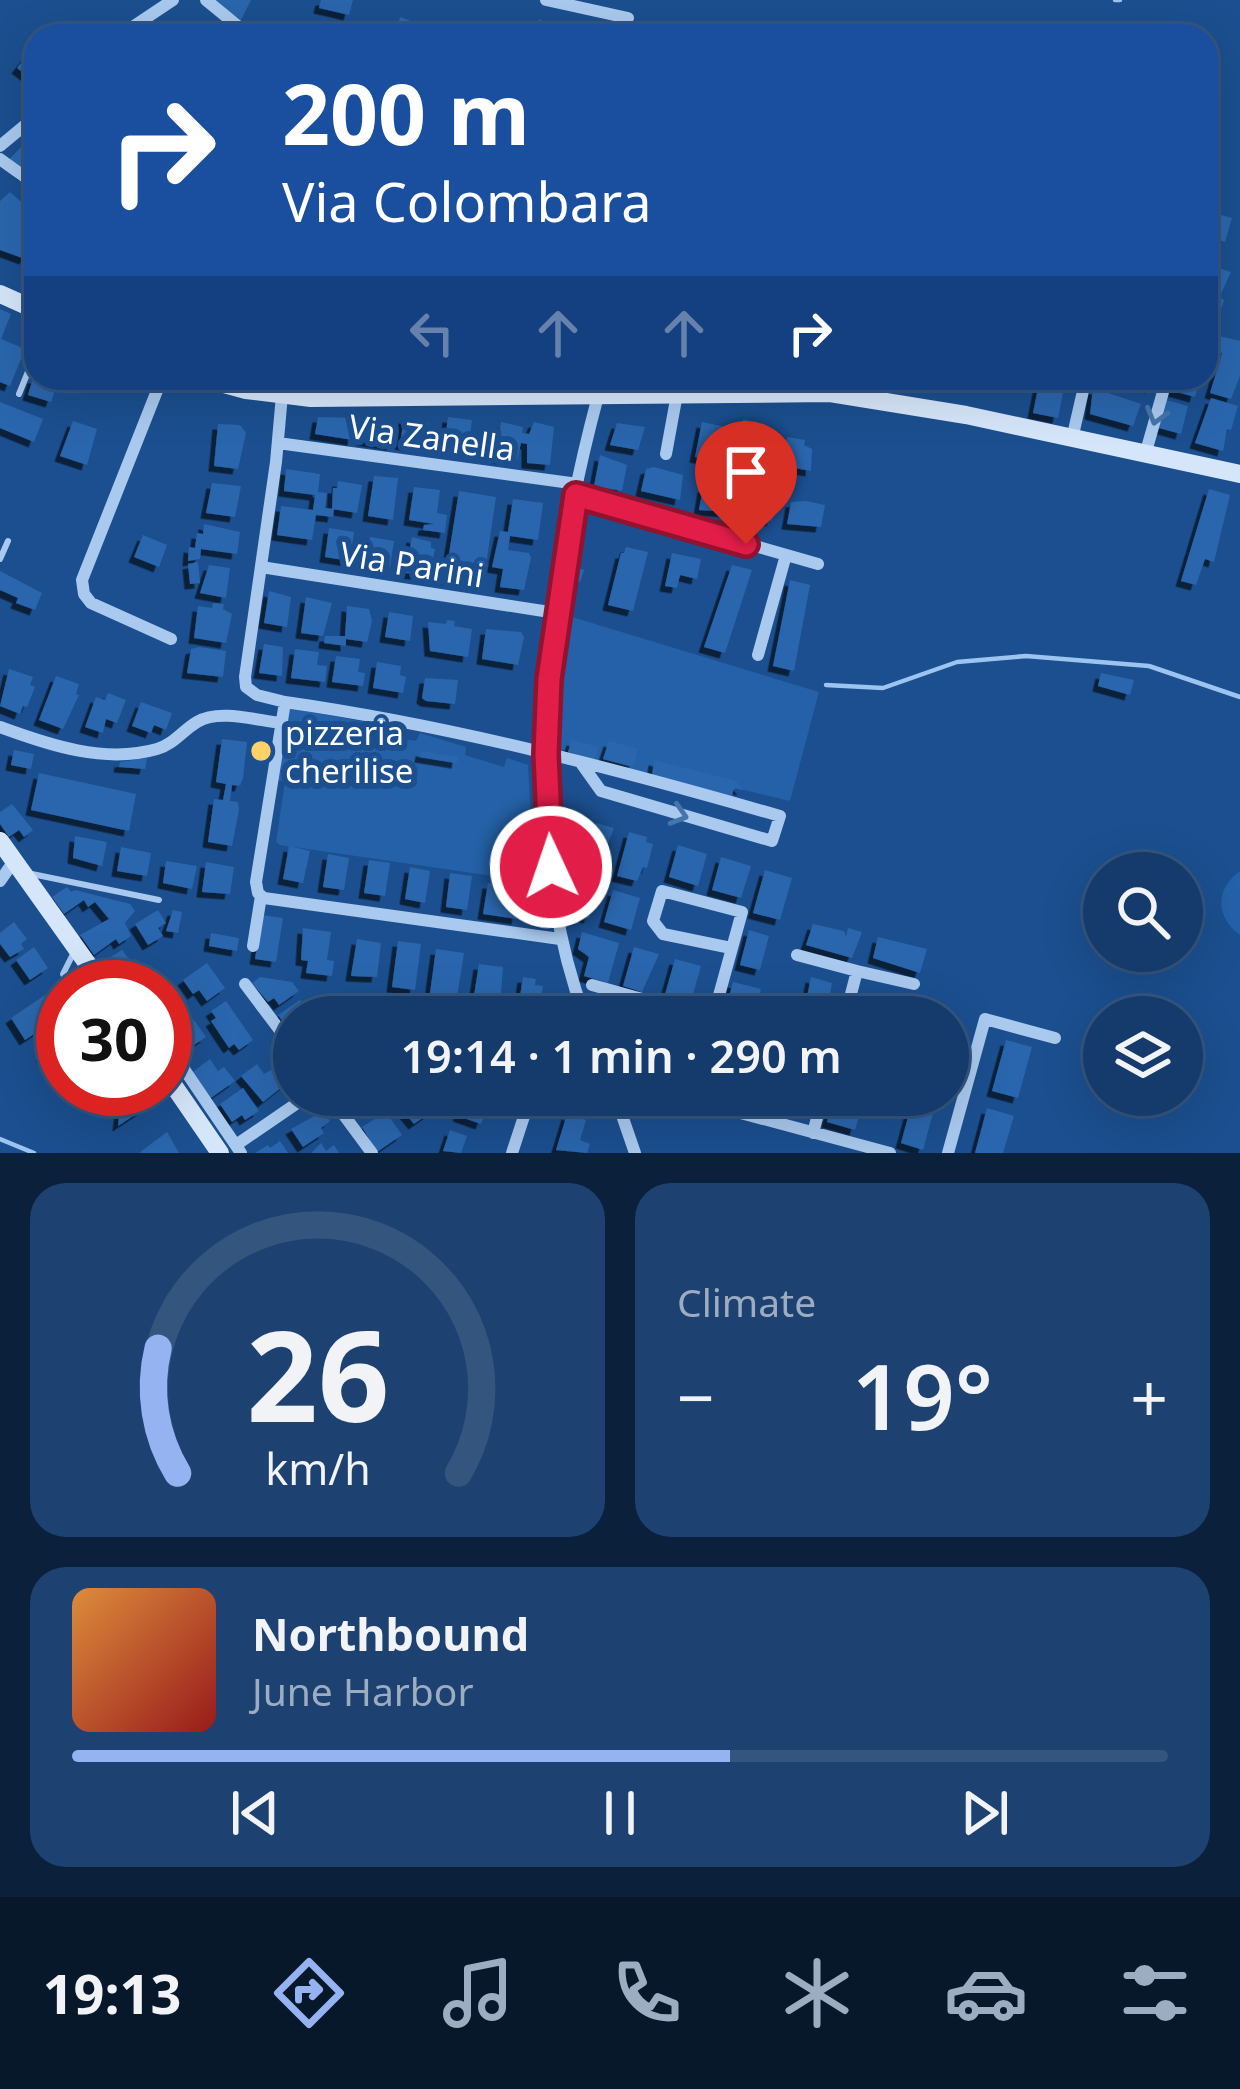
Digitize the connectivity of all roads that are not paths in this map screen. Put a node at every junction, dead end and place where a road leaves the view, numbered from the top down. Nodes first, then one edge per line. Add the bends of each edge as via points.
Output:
1 (173, 0) edge
2 (206, 0) edge
3 (546, 0) edge
4 (571, 3) edge
5 (628, 18) dead end
6 (137, 24) edge
7 (235, 24) edge
8 (24, 126) edge
9 (0, 146) edge
10 (24, 382) edge
11 (157, 390) edge
12 (259, 390) edge
13 (545, 390) edge
14 (673, 390) edge
15 (685, 390) edge
16 (841, 390) edge
17 (1083, 390) edge
18 (1164, 390) edge
19 (19, 394) dead end
20 (282, 395) junction
21 (548, 396) junction
22 (598, 396) junction
23 (1072, 440) junction
24 (278, 443) junction
25 (666, 454) dead end
26 (1145, 455) junction
27 (1240, 474) edge
28 (577, 490) junction
29 (8, 541) dead end
30 (786, 555) junction
31 (0, 559) edge
32 (818, 564) dead end
33 (261, 567) junction
34 (556, 614) junction
35 (171, 639) dead end
36 (758, 655) dead end
37 (285, 702) junction
38 (280, 723) junction
39 (0, 727) edge
40 (546, 754) junction
41 (581, 763) junction
42 (606, 766) junction
43 (593, 779) junction
44 (0, 841) edge
45 (18, 866) junction
46 (0, 881) edge
47 (261, 896) junction
48 (159, 900) dead end
49 (560, 939) junction
50 (253, 946) dead end
51 (77, 947) junction
52 (731, 948) junction
53 (797, 955) dead end
54 (70, 960) edge
55 (86, 960) edge
56 (857, 971) junction
57 (245, 984) dead end
58 (592, 985) dead end
59 (914, 985) dead end
60 (578, 996) edge
61 (633, 996) edge
62 (716, 996) edge
63 (850, 996) edge
64 (273, 1021) edge
65 (1054, 1038) dead end
66 (192, 1105) edge
67 (280, 1116) edge
68 (345, 1116) edge
69 (524, 1116) edge
70 (622, 1116) edge
71 (755, 1116) edge
72 (817, 1116) edge
73 (813, 1133) junction
74 (232, 1150) edge
75 (372, 1153) edge
76 (512, 1153) edge
77 (635, 1153) edge
78 (890, 1153) edge
79 (948, 1153) edge

1 - 6 street
2 - 7 street
3 - 4 street
4 - 5 street
8 - 9 street
10 - 19 lane
11 - 35 street via 82,580 91,603
12 - 20 main road
13 - 21 street
14 - 22 main road
15 - 25 street
16 - 23 main road
17 - 23 street
18 -> 26 street
20 - 21 main road
20 - 24 street
21 - 22 main road
22 - 28 street
23 - 26 main road
24 - 28 street, Via Zanella
24 - 33 street
26 - 27 main road
28 - 30 street, Via Zanella
28 - 34 street
29 - 31 lane
30 - 32 street, Via Zanella
30 - 36 street
33 - 34 street, Via Parini
33 - 37 street via 247,687
34 - 40 street
37 - 38 street
37 - 40 street
38 - 39 street via 201,719 165,746 115,754 69,750
38 - 47 street via 256,882
40 - 41 street
40 - 49 street
41 - 42 street
41 - 43 street
42 - 43 street
43 -> 42 street via 601,790 772,841 780,816
44 - 45 main road
45 - 46 street
45 - 48 lane
45 - 51 main road
47 - 49 street
47 - 50 street
49 - 60 street
51 - 54 lane
51 - 55 main road
52 - 52 street via 742,912 662,891 652,921 664,934
52 - 62 street
53 - 56 street
56 - 59 street
56 - 63 street
57 - 64 street
58 - 61 street
65 - 79 street via 985,1019
66 - 74 main road
67 - 74 street
68 - 75 street
69 - 76 street
70 - 77 street
71 - 73 street
72 - 73 street
73 - 78 street

